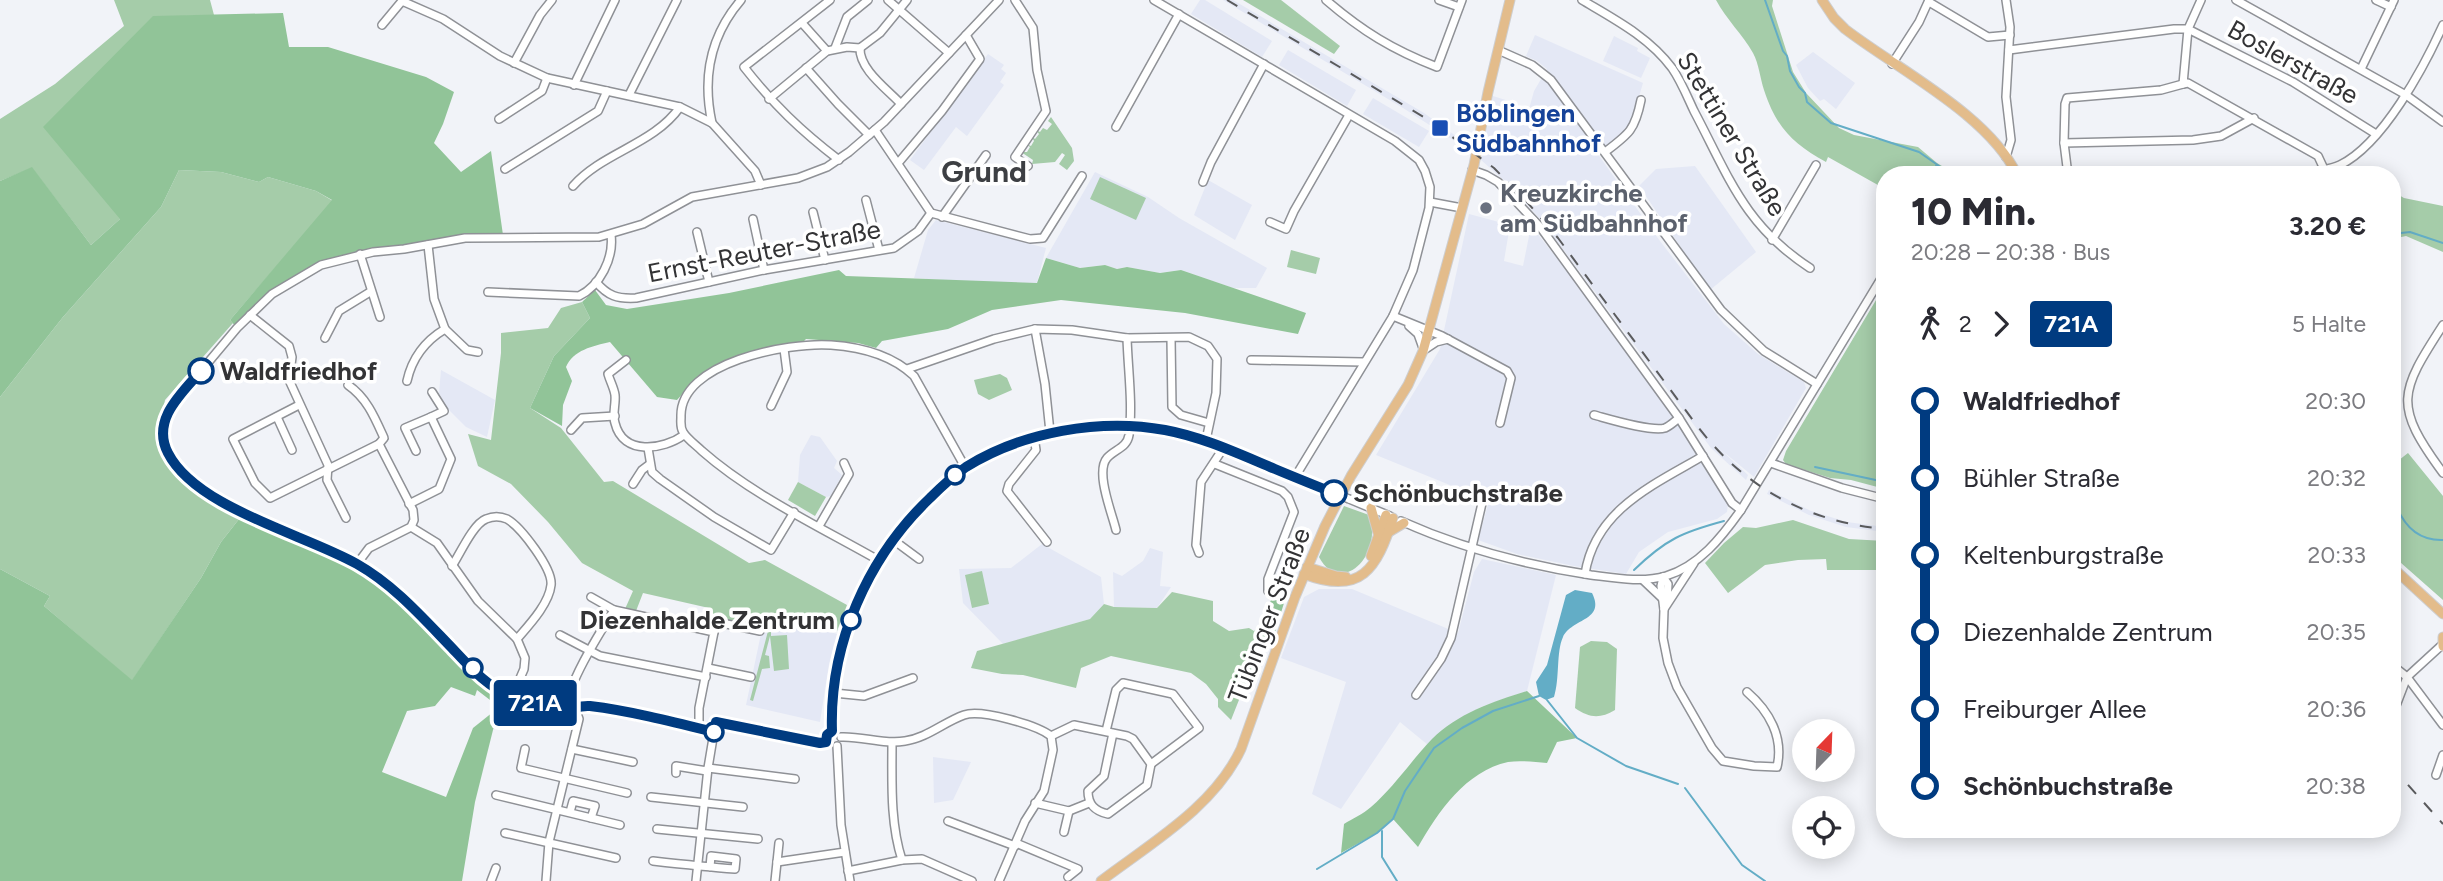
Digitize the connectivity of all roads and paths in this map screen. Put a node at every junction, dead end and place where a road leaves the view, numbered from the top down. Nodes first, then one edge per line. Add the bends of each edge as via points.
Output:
1 (552, 0) edge
2 (615, 0) edge
3 (677, 0) edge
4 (741, 0) edge
5 (830, 0) edge
6 (868, 0) edge
7 (887, 0) edge
8 (907, 0) edge
9 (999, 0) edge
10 (1015, 0) edge
11 (1154, 0) edge
12 (1326, 0) edge
13 (1439, 0) edge
14 (1510, 0) edge
15 (1582, 0) edge
16 (1822, 0) edge
17 (2006, 0) edge
18 (2201, 0) edge
19 (2236, 0) edge
20 (2376, 0) edge
21 (1929, 1) edge
22 (1460, 4) edge
23 (2393, 4) edge
24 (900, 10) junction
25 (1179, 14) junction
26 (802, 23) junction
27 (382, 25) dead end
28 (2443, 25) edge
29 (2188, 29) junction
30 (966, 35) junction
31 (2010, 35) junction
32 (860, 48) junction
33 (831, 49) junction
34 (1498, 50) junction
35 (2009, 50) junction
36 (949, 53) junction
37 (514, 62) junction
38 (1264, 64) junction
39 (1892, 64) junction
40 (806, 68) junction
41 (2361, 69) junction
42 (547, 78) junction
43 (2183, 84) junction
44 (574, 85) junction
45 (607, 91) junction
46 (629, 94) junction
47 (2406, 95) junction
48 (769, 99) junction
49 (1641, 100) dead end
50 (901, 104) junction
51 (680, 107) junction
52 (1349, 115) junction
53 (2253, 118) junction
54 (499, 119) dead end
55 (2443, 122) edge
56 (712, 123) junction
57 (1116, 127) dead end
58 (872, 132) junction
59 (2376, 134) junction
60 (2064, 143) junction
61 (1605, 152) junction
62 (986, 155) dead end
63 (2006, 157) junction
64 (839, 160) junction
65 (899, 162) junction
66 (1816, 165) dead end
67 (1028, 166) dead end
68 (2012, 166) edge
69 (2067, 166) edge
70 (2319, 166) edge
71 (2336, 166) edge
72 (505, 169) dead end
73 (1472, 170) junction
74 (1082, 176) dead end
75 (1203, 183) dead end
76 (761, 185) junction
77 (573, 186) dead end
78 (866, 200) dead end
79 (1430, 202) junction
80 (1462, 208) junction
81 (813, 212) dead end
82 (931, 213) junction
83 (942, 217) junction
84 (753, 219) dead end
85 (1270, 222) dead end
86 (697, 232) dead end
87 (611, 235) junction
88 (1772, 240) junction
89 (428, 245) junction
90 (879, 250) junction
91 (360, 254) junction
92 (825, 260) junction
93 (1810, 268) dead end
94 (764, 270) junction
95 (596, 282) junction
96 (709, 282) junction
97 (1876, 287) edge
98 (370, 292) junction
99 (488, 292) dead end
100 (250, 315) junction
101 (1393, 316) junction
102 (380, 317) dead end
103 (1404, 321) junction
104 (2443, 326) edge
105 (445, 329) junction
106 (1035, 329) junction
107 (1430, 331) junction
108 (325, 338) dead end
109 (1127, 338) junction
110 (1171, 338) junction
111 (1448, 339) junction
112 (784, 349) junction
113 (1423, 351) junction
114 (478, 352) dead end
115 (626, 359) dead end
116 (1251, 360) dead end
117 (1363, 362) junction
118 (907, 369) junction
119 (407, 381) dead end
120 (1817, 384) junction
121 (348, 385) dead end
122 (432, 392) dead end
123 (299, 405) junction
124 (771, 406) dead end
125 (1594, 415) dead end
126 (615, 416) junction
127 (277, 417) junction
128 (431, 417) junction
129 (1679, 418) junction
130 (1209, 423) junction
131 (1500, 423) dead end
132 (1129, 427) junction
133 (571, 430) dead end
134 (1050, 432) junction
135 (684, 435) junction
136 (1034, 437) junction
137 (1206, 440) junction
138 (379, 444) junction
139 (1223, 447) junction
140 (648, 448) junction
141 (292, 450) dead end
142 (416, 451) dead end
143 (1703, 456) junction
144 (845, 463) dead end
145 (1771, 463) junction
146 (650, 464) junction
147 (1215, 464) junction
148 (965, 467) junction
149 (327, 471) junction
150 (2443, 473) edge
151 (1295, 477) junction
152 (634, 484) dead end
153 (1876, 497) edge
154 (1483, 499) dead end
155 (409, 503) junction
156 (1371, 508) junction
157 (1741, 510) junction
158 (794, 512) junction
159 (1390, 516) junction
160 (346, 518) dead end
161 (1404, 523) junction
162 (818, 526) junction
163 (411, 527) junction
164 (1116, 530) dead end
165 (1384, 533) junction
166 (892, 540) junction
167 (1047, 541) dead end
168 (1472, 548) junction
169 (1314, 550) junction
170 (1199, 553) dead end
171 (919, 559) dead end
172 (878, 560) junction
173 (1694, 563) junction
174 (357, 564) junction
175 (452, 566) junction
176 (1306, 570) junction
177 (1585, 574) junction
178 (2401, 575) edge
179 (1326, 577) junction
180 (1664, 577) junction
181 (1642, 580) junction
182 (1268, 591) dead end
183 (591, 597) dead end
184 (1295, 597) junction
185 (1664, 603) junction
186 (614, 610) junction
187 (2443, 613) edge
188 (2443, 623) edge
189 (760, 631) dead end
190 (714, 632) junction
191 (560, 635) dead end
192 (517, 639) junction
193 (2443, 643) edge
194 (590, 650) junction
195 (708, 668) junction
196 (2401, 672) edge
197 (706, 677) junction
198 (751, 677) dead end
199 (2407, 677) junction
200 (913, 678) dead end
201 (1747, 692) dead end
202 (834, 693) junction
203 (2401, 693) edge
204 (1416, 695) dead end
205 (512, 697) junction
206 (571, 709) junction
207 (716, 722) junction
208 (697, 724) junction
209 (2443, 725) edge
210 (832, 731) junction
211 (714, 732) junction
212 (1109, 732) junction
213 (1051, 736) junction
214 (841, 737) junction
215 (826, 742) junction
216 (892, 743) junction
217 (837, 746) junction
218 (525, 749) dead end
219 (572, 749) junction
220 (2443, 755) edge
221 (633, 762) dead end
222 (1151, 764) junction
223 (708, 770) junction
224 (676, 773) dead end
225 (2436, 775) dead end
226 (566, 779) junction
227 (795, 779) dead end
228 (626, 793) dead end
229 (496, 795) dead end
230 (651, 797) dead end
231 (704, 802) junction
232 (1035, 803) junction
233 (1089, 803) junction
234 (743, 807) dead end
235 (558, 809) junction
236 (1069, 811) junction
237 (570, 812) junction
238 (592, 818) junction
239 (948, 821) dead end
240 (620, 825) dead end
241 (657, 830) dead end
242 (1064, 832) dead end
243 (505, 833) dead end
244 (701, 834) junction
245 (758, 839) dead end
246 (549, 842) junction
247 (779, 843) dead end
248 (1015, 844) junction
249 (845, 852) junction
250 (615, 858) dead end
251 (902, 860) junction
252 (653, 861) dead end
253 (777, 862) junction
254 (697, 866) junction
255 (710, 867) dead end
256 (496, 868) dead end
257 (848, 871) junction
258 (1068, 877) dead end
259 (491, 881) edge
260 (546, 881) edge
261 (696, 881) edge
262 (775, 881) edge
263 (850, 881) edge
264 (972, 881) edge
265 (999, 881) edge
266 (1101, 881) edge

1 - 37 street
2 - 44 street
3 - 46 street
4 - 56 street via 711,49 707,75
5 - 26 street
6 - 33 street via 847,17
7 - 24 street
8 - 24 street
9 - 30 street
10 - 67 street via 1033,28 1046,111 1015,157
11 - 25 street
12 - 22 street via 1359,29 1437,67
13 - 22 street
14 - 34 main road, Tübinger Straße
15 - 88 street, Stettiner Straße via 1641,37 1673,69 1732,185
16 - 39 main road via 1845,29
17 - 31 street
18 - 29 street
19 - 41 street
20 - 23 street
21 - 31 street via 1989,37
21 - 39 street
23 - 41 street
24 - 32 street
24 - 36 street
25 - 38 street
25 - 57 street
26 - 33 street
26 - 48 street via 744,67
27 - 37 street via 402,1 443,19
28 - 47 street
29 - 35 street
29 - 43 street
29 - 59 street, Boslerstraße via 2293,82
30 - 36 street
30 - 65 street via 979,59
31 - 35 street
32 - 33 street
32 - 50 street via 859,58
33 - 40 street
34 - 61 street via 1547,76
34 - 73 main road, Tübinger Straße
35 - 63 street via 2006,97 2011,148
36 - 50 street
37 - 42 street
38 - 52 street
38 - 75 street
39 - 63 main road via 1954,106
40 - 48 street
40 - 58 street via 838,104
41 - 47 street
42 - 44 street
42 - 54 street via 542,91
43 - 53 street via 2189,83
43 - 60 street via 2067,98
44 - 45 street
45 - 46 street
45 - 72 street via 598,111
46 - 51 street
47 - 55 street
47 - 59 street
48 - 64 street
49 - 61 street via 1630,133
50 - 58 street
51 - 56 street
51 - 77 street via 660,129 584,174
52 - 79 street via 1415,156 1425,171
52 - 85 street via 1286,229
53 - 60 street via 2221,136 2193,140
53 - 70 street via 2318,156
56 - 76 street via 755,171
58 - 64 street
58 - 65 street
59 - 71 street
60 - 69 street
61 - 120 street via 1721,310 1755,344
62 - 83 street
63 - 68 main road
64 - 76 street via 798,178
65 - 82 street
66 - 88 street
73 - 80 main road, Tübinger Straße
73 - 129 street via 1498,182 1533,218
74 - 83 street via 1044,238 1030,239
76 - 87 street via 692,197 643,224
78 - 90 street
79 - 80 street
79 - 101 street via 1408,286
80 - 107 main road, Tübinger Straße
81 - 92 street
82 - 83 street
82 - 90 street, Ernst-Reuter-Straße via 918,231 894,248
84 - 94 street
86 - 96 street
87 - 89 street via 465,238
87 - 95 street via 609,260
88 - 93 street, Stettiner Straße
89 - 91 street
89 - 105 street via 434,299
90 - 92 street, Ernst-Reuter-Straße
91 - 98 street
91 - 100 street via 321,265 272,294
92 - 94 street, Ernst-Reuter-Straße
94 - 96 street, Ernst-Reuter-Straße
95 - 96 street, Ernst-Reuter-Straße via 606,294 619,299
95 - 99 street via 579,296
97 - 120 street
98 - 102 street
98 - 108 street via 339,311
100 - 123 street via 289,346 289,380
100 - 174 street via 168,411 162,436 170,457 186,476 218,499
101 - 103 street
101 - 117 street
103 - 107 street
103 - 113 street via 1418,334
104 - 150 street via 2407,393 2413,427
105 - 114 street via 467,350
105 - 119 street via 417,355
106 - 109 street
106 - 118 street
106 - 134 street
107 - 111 street
107 - 113 main road, Tübinger Straße
109 - 110 street
109 - 132 street
110 - 130 street via 1172,407 1181,415
110 - 130 street via 1199,340 1216,356 1217,383
111 - 113 street
111 - 131 street via 1510,374
112 - 118 street via 853,348
112 - 124 street via 787,372
112 - 135 street via 718,367 697,383 680,406
113 - 169 main road, Tübinger Straße
115 - 126 street via 608,374
116 - 117 street
117 - 151 street
118 - 148 street
120 - 145 street
121 - 138 street via 370,408 384,438
122 - 128 street via 444,411
123 - 127 street
123 - 149 street
125 - 129 street via 1658,428
126 - 133 street via 582,418
126 - 140 street via 624,439
127 - 141 street
127 - 149 street via 233,439 255,483 270,498
128 - 142 street via 405,428
128 - 155 street via 451,459 439,489
129 - 143 street
130 - 137 street
132 - 134 street
132 - 137 street via 1164,429
132 - 164 street via 1123,447 1107,458 1102,470
134 - 136 street
135 - 140 street
135 - 158 street via 717,464
136 - 148 street
136 - 167 street via 1036,450 1007,491
137 - 139 street
138 - 149 street
138 - 155 street
139 - 147 street
139 - 151 street
140 - 146 street
143 - 157 street
143 - 177 street via 1618,509 1600,533
144 - 162 street via 849,474
145 - 153 street
145 - 157 street
146 - 152 street
146 - 158 street via 660,479 771,550
147 - 170 street via 1202,482
147 - 182 street via 1282,491 1292,504 1294,512 1268,579
148 - 166 street
149 - 160 street
151 - 156 street, bridge
154 - 168 street
155 - 163 street via 414,513
156 - 159 street
156 - 165 main road
157 - 173 street
158 - 162 street
159 - 161 street
159 - 165 main road
161 - 165 main road
161 - 168 street
162 - 172 street
163 - 174 street via 369,548
163 - 175 street via 437,543
165 - 179 main road via 1360,571
166 - 171 street
166 - 172 street
168 - 177 street
168 - 204 street via 1451,638
169 - 176 main road, Tübinger Straße
169 - 179 main road
172 - 202 street via 851,622
173 - 180 street
173 - 185 street
174 - 205 street via 400,595 471,667
175 - 192 street via 478,601
175 - 192 street via 483,520 501,517 520,531 541,559 551,584 546,600
176 - 179 main road
176 - 184 main road, Tübinger Straße
177 - 181 street
178 - 187 main road
179 - 184 main road
180 - 181 street
180 - 185 street via 1668,584
181 - 185 street
183 - 186 street
184 - 266 main road, Tübinger Straße via 1241,749 1220,785
185 - 201 street via 1668,663 1718,758 1777,767 1778,737 1767,714
186 - 190 street
186 - 194 street
187 - 188 main road
189 - 190 street via 717,622
190 - 195 street
191 - 194 street
192 - 205 street via 525,658
193 - 199 street
194 - 197 street via 600,656
194 - 206 street via 568,698
195 - 197 street
195 - 198 street
196 - 199 street
197 - 208 street
199 - 203 street
199 - 209 street
200 - 202 street via 864,696
202 - 210 street
205 - 206 street via 561,711
206 - 208 street via 587,706
206 - 219 street via 579,719
207 - 208 street
207 - 211 street
207 - 215 street
208 - 211 street
210 - 214 street
210 - 215 street
211 - 223 street
212 - 213 street via 1074,725
212 - 222 street via 1133,739
212 - 222 street via 1116,690 1123,683 1173,694 1199,728
212 - 233 street via 1104,776 1088,791
213 - 216 street via 1036,726 976,713
213 - 232 street via 1053,750 1044,792
214 - 216 street
214 - 217 street
215 - 217 street
216 - 251 street via 893,809
217 - 249 street
218 - 226 street via 521,768
219 - 221 street
219 - 226 street
220 - 225 street
222 - 233 street via 1147,785 1108,814
223 - 224 street via 676,766
223 - 227 street
223 - 231 street
226 - 228 street
226 - 235 street
229 - 235 street
230 - 231 street
231 - 234 street
231 - 244 street
232 - 236 street
232 - 248 street
233 - 236 street
235 - 237 street
235 - 246 street
236 - 242 street
237 - 238 street
237 - 238 street via 573,801 595,806
238 - 240 street
239 - 248 street
241 - 244 street
243 - 246 street
244 - 245 street
244 - 254 street
246 - 250 street
246 - 260 street
247 - 253 street
248 - 258 street via 1078,869
248 - 265 street
249 - 253 street
249 - 257 street
251 - 257 street
251 - 264 street via 922,859
252 - 254 street
253 - 262 street
254 - 255 street
254 - 261 street
256 - 259 street
257 - 263 street

